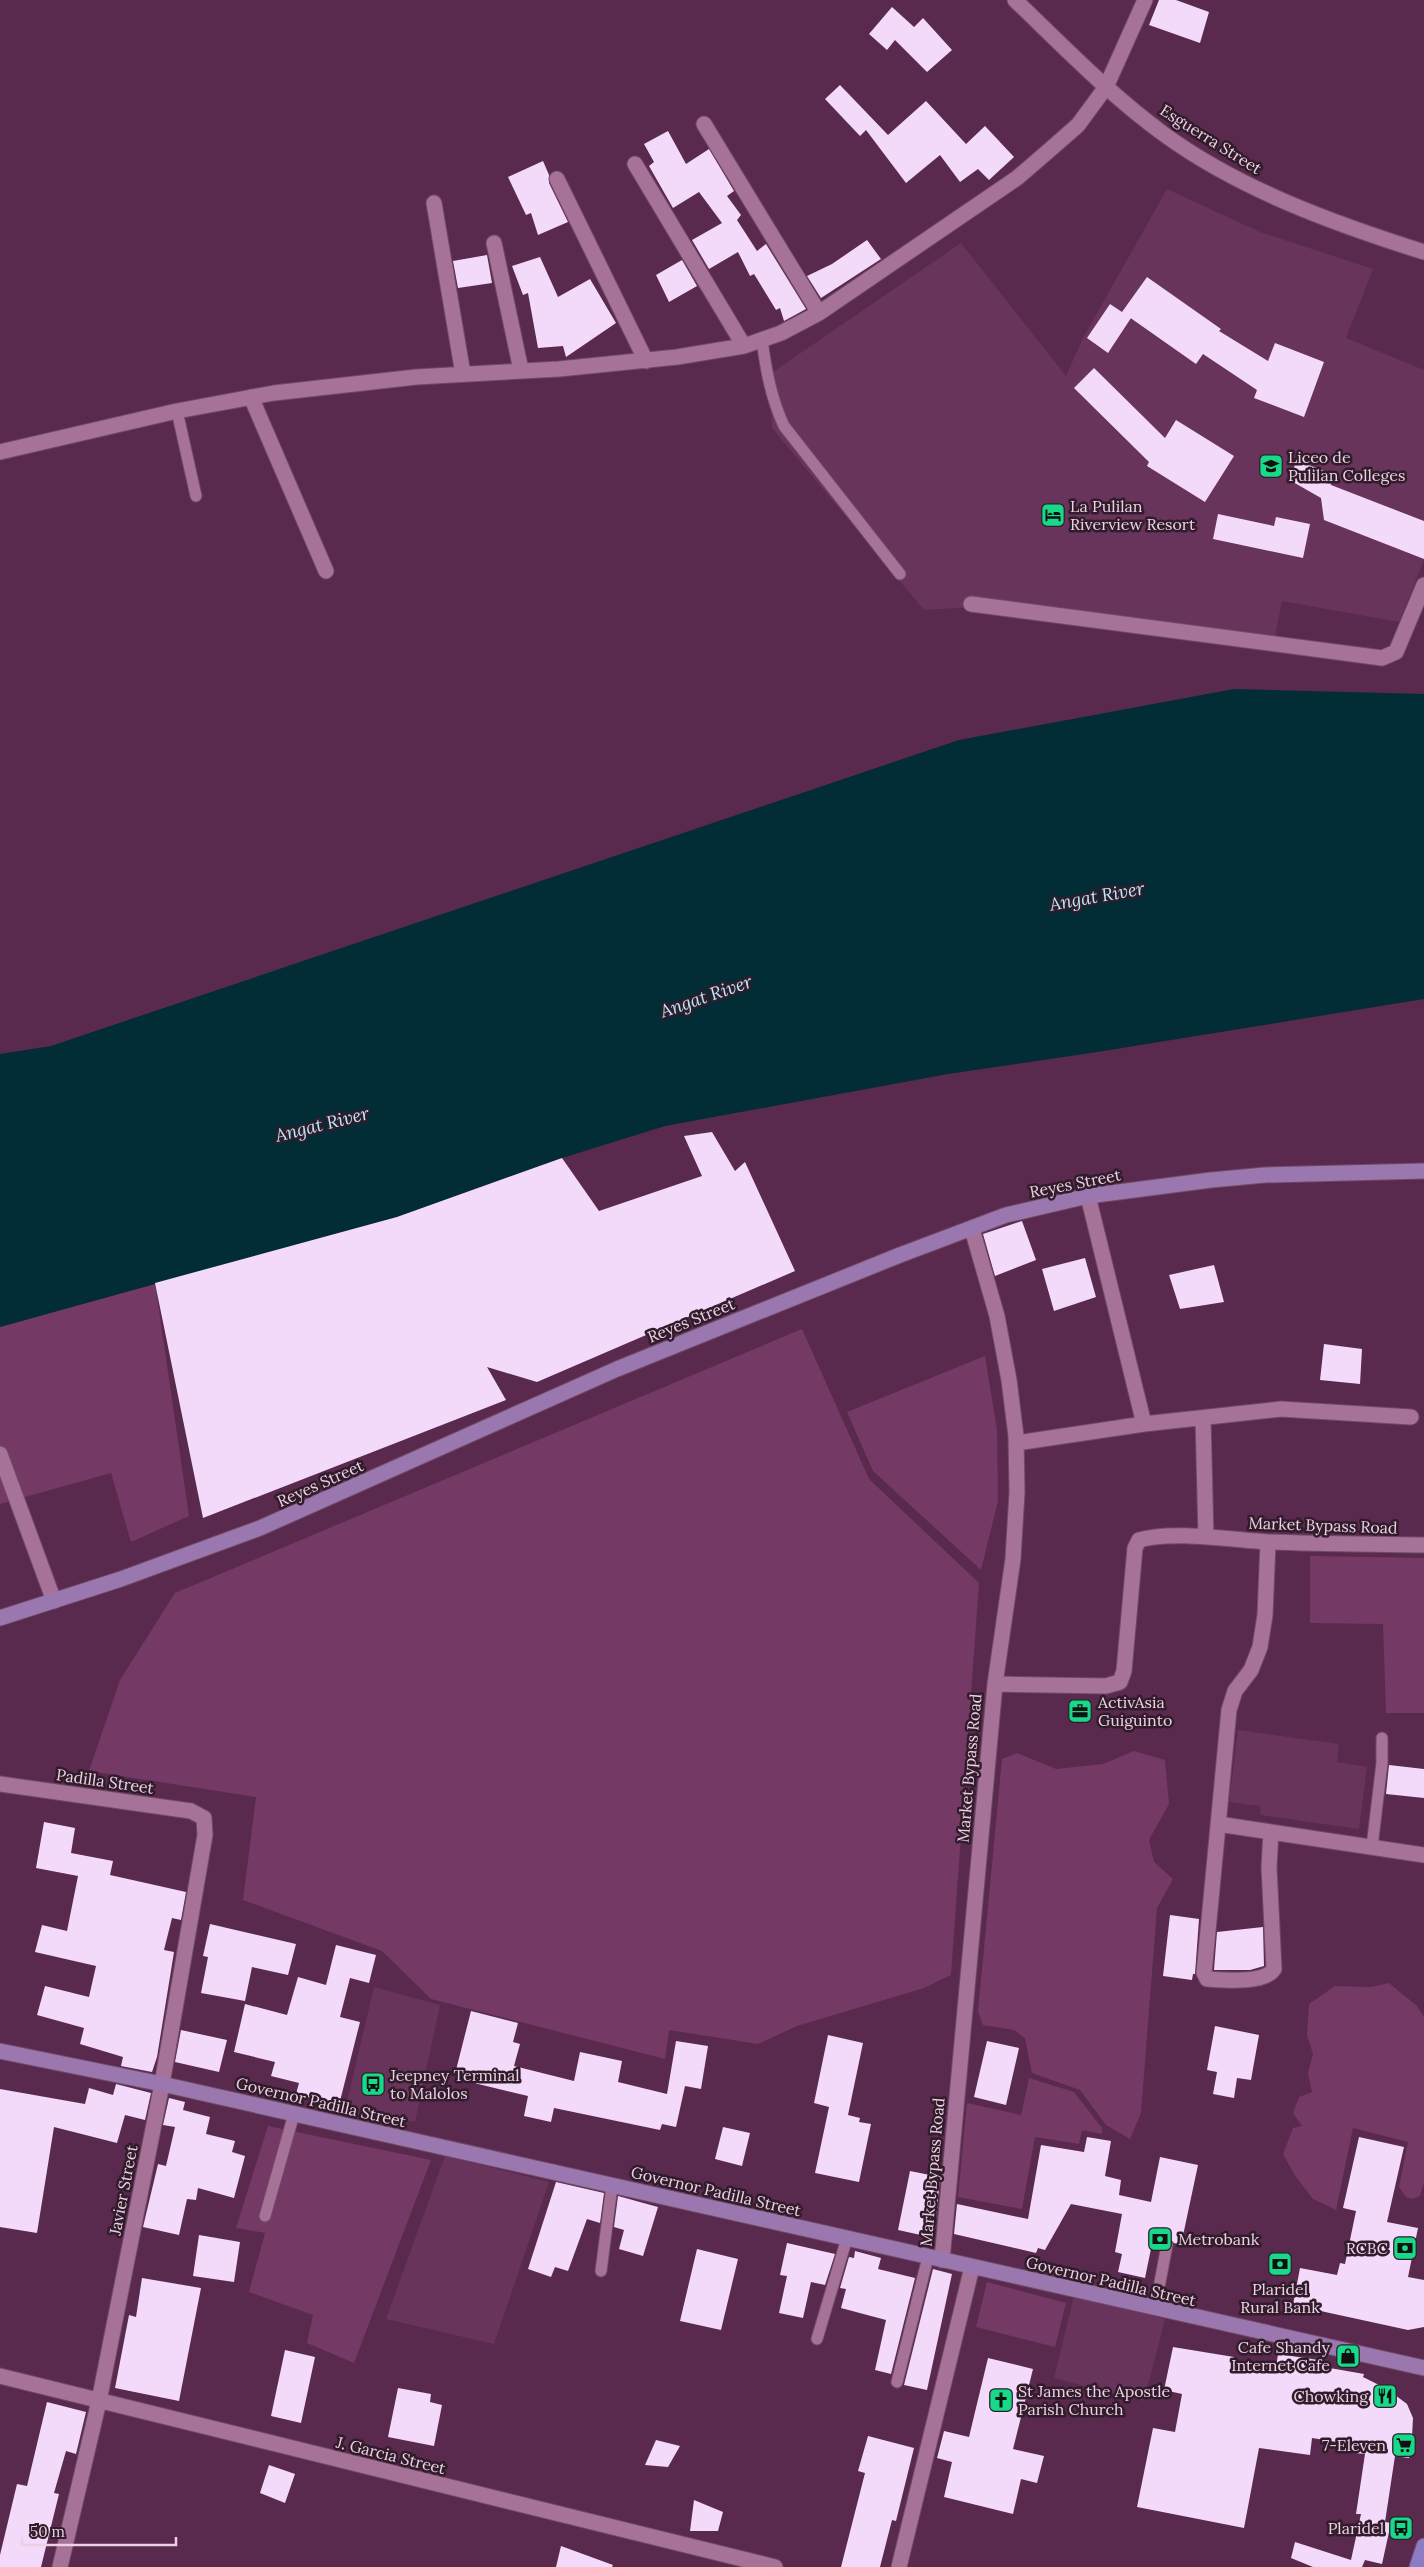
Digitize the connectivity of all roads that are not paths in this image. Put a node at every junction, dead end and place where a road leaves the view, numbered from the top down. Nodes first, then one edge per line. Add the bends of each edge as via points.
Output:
1 (1015, 0) edge
2 (1145, 0) edge
3 (1106, 87) junction
4 (704, 124) dead end
5 (635, 164) dead end
6 (557, 179) dead end
7 (434, 203) dead end
8 (494, 243) dead end
9 (1424, 252) edge
10 (819, 314) junction
11 (762, 340) junction
12 (744, 346) junction
13 (646, 361) junction
14 (521, 370) junction
15 (463, 374) junction
16 (251, 397) junction
17 (177, 411) junction
18 (0, 452) edge
19 (196, 496) dead end
20 (326, 571) dead end
21 (900, 574) dead end
22 (1424, 585) edge
23 (971, 604) dead end
24 (1424, 1171) edge
25 (1088, 1196) junction
26 (972, 1229) junction
27 (1411, 1417) dead end
28 (1203, 1418) junction
29 (1144, 1424) junction
30 (1016, 1443) junction
31 (0, 1454) edge
32 (1206, 1537) junction
33 (1268, 1542) junction
34 (1424, 1545) edge
35 (54, 1601) junction
36 (0, 1618) edge
37 (995, 1684) junction
38 (1382, 1738) dead end
39 (0, 1784) edge
40 (204, 1818) joint
41 (1218, 1824) junction
42 (1271, 1832) junction
43 (1372, 1847) junction
44 (1424, 1855) edge
45 (0, 2050) edge
46 (162, 2084) junction
47 (294, 2114) junction
48 (612, 2186) junction
49 (265, 2216) dead end
50 (847, 2238) junction
51 (1167, 2245) dead end
52 (935, 2258) junction
53 (972, 2267) junction
54 (601, 2271) dead end
55 (1155, 2309) junction
56 (816, 2339) dead end
57 (1424, 2368) edge
58 (0, 2376) edge
59 (897, 2382) dead end
60 (99, 2401) junction
61 (1424, 2546) edge
62 (60, 2567) edge
63 (775, 2567) edge
64 (899, 2567) edge
65 (1417, 2567) edge

1 - 3 street, Esguerra Street
2 - 3 street
3 - 9 street, Esguerra Street via 1165,135 1273,197
3 - 10 street via 1078,125 1017,178
4 - 10 street
5 - 12 street
6 - 13 street
7 - 15 street
8 - 14 street
10 - 11 street
11 - 12 street
11 - 21 lane via 768,383 784,426
12 - 13 street
13 - 14 street
14 - 15 street
15 - 16 street
16 - 17 street
16 - 20 street
17 - 18 street
17 - 19 lane
22 - 23 street via 1396,652 1382,658
24 - 25 street, Reyes Street via 1265,1175
25 - 26 street, Reyes Street via 1006,1216
25 - 29 street
26 - 30 street via 997,1316
26 - 35 street, Reyes Street via 617,1369 260,1528
27 - 28 street via 1281,1409
28 - 29 street
28 - 32 street
29 - 30 street
30 - 37 street via 1013,1559
31 - 35 street
32 - 33 street, Market Bypass Road
32 - 37 street, Market Bypass Road via 1148,1537 1139,1540 1135,1548 1124,1671 1120,1682 1106,1686
33 - 34 street, Market Bypass Road
33 - 41 street via 1260,1647 1251,1670 1235,1691 1229,1710
35 - 36 street, Reyes Street
37 - 52 street, Market Bypass Road
38 - 43 lane
39 - 40 street, Padilla Street via 191,1811
40 - 46 street, Javier Street via 205,1835
41 - 42 street
41 - 42 street via 1204,1973 1207,1978 1258,1979 1274,1970 1269,1867
42 - 43 street
43 - 44 street
45 - 46 street, Governor Padilla Street
46 - 47 street, Governor Padilla Street
46 - 60 street, Javier Street
47 - 48 street, Governor Padilla Street
47 - 49 lane
48 - 50 street, Governor Padilla Street
48 - 54 lane
50 - 52 street, Governor Padilla Street
50 - 56 lane
51 - 55 lane
52 - 53 street, Governor Padilla Street
52 - 59 lane
53 - 55 street, Governor Padilla Street
53 - 64 street
55 - 57 street, Governor Padilla Street
58 - 60 street, J. Garcia Street
60 - 62 street, Javier Street
60 - 63 street, J. Garcia Street
61 - 65 main road

